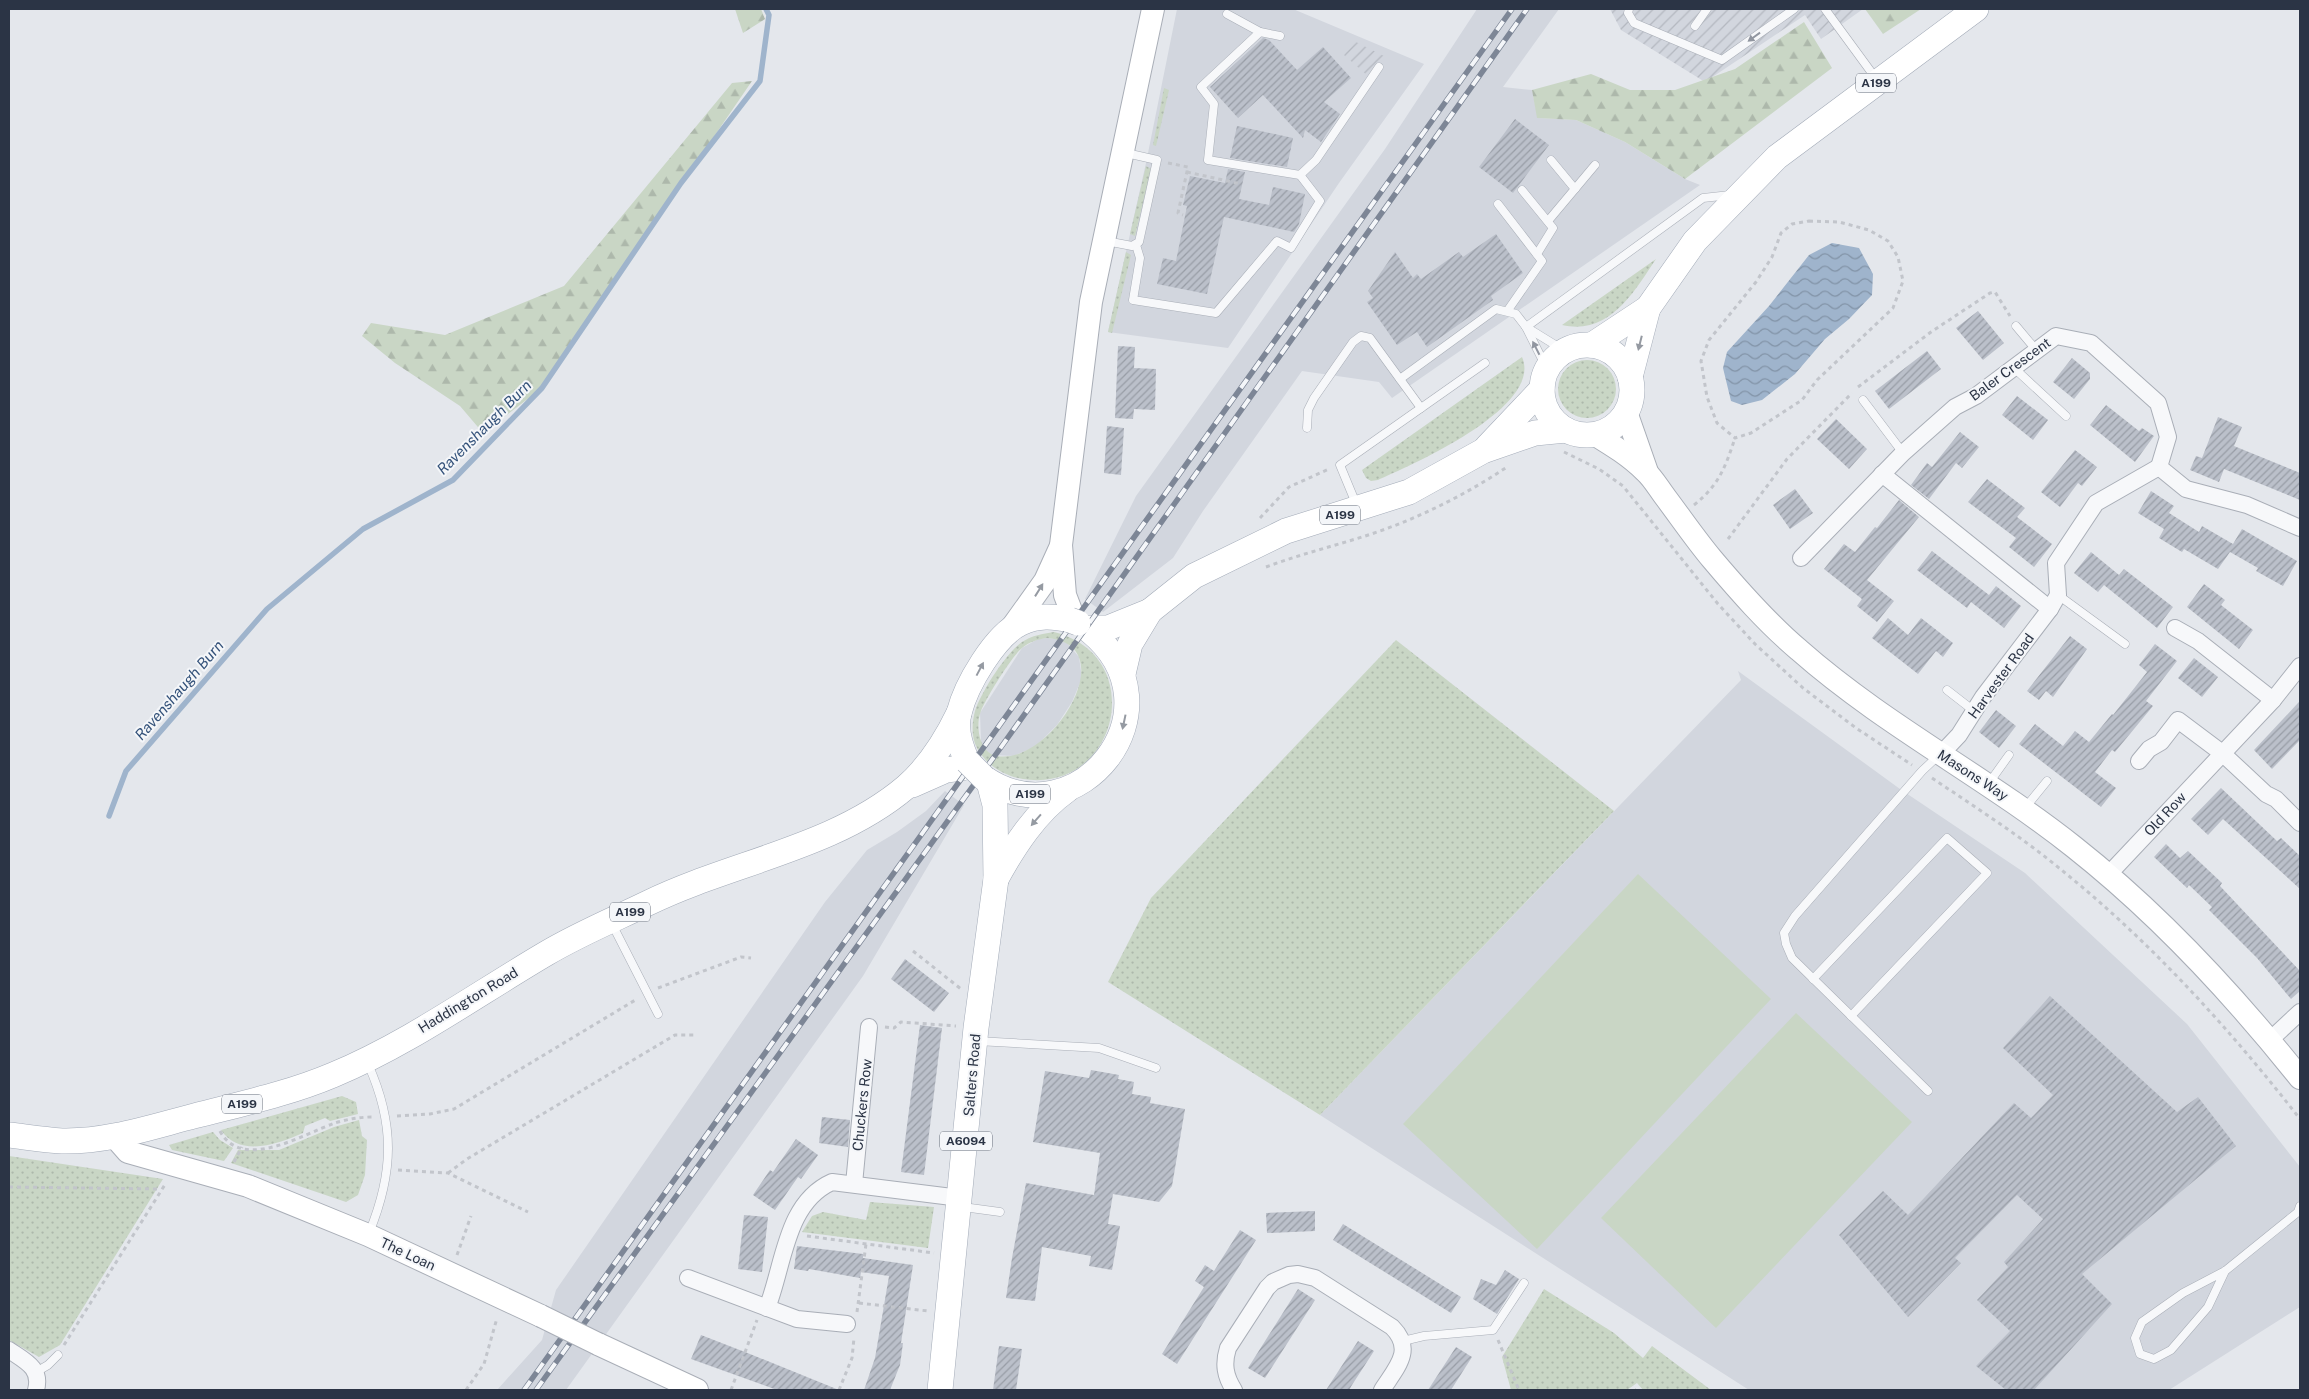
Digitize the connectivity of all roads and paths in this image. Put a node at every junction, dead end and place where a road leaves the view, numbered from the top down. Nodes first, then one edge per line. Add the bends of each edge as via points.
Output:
1 (1153, 9) edge
2 (1629, 9) edge
3 (1707, 9) edge
4 (1794, 9) edge
5 (1825, 9) edge
6 (1976, 9) edge
7 (1227, 14) dead end
8 (1695, 26) dead end
9 (1260, 32) junction
10 (1280, 36) dead end
11 (1379, 67) dead end
12 (1878, 81) junction
13 (1123, 152) junction
14 (1158, 160) junction
15 (1551, 160) dead end
16 (1595, 165) dead end
17 (1186, 172) junction
18 (1300, 175) junction
19 (1241, 184) dead end
20 (1522, 190) dead end
21 (1575, 190) junction
22 (1742, 194) junction
23 (1498, 204) dead end
24 (1183, 215) dead end
25 (1548, 221) junction
26 (1104, 240) junction
27 (1136, 245) junction
28 (1537, 254) junction
29 (1648, 308) junction
30 (1508, 310) junction
31 (2016, 326) joint
32 (1526, 327) junction
33 (1592, 345) junction
34 (1565, 351) junction
35 (2037, 351) junction
36 (1485, 363) dead end
37 (2014, 368) junction
38 (1630, 377) junction
39 (1400, 379) junction
40 (1545, 379) junction
41 (1863, 400) dead end
42 (1421, 408) junction
43 (1626, 412) junction
44 (2066, 416) dead end
45 (1307, 428) dead end
46 (1594, 434) junction
47 (1735, 438) junction
48 (1562, 441) junction
49 (1484, 451) junction
50 (1903, 453) junction
51 (1515, 461) dead end
52 (1340, 465) junction
53 (2159, 467) junction
54 (1647, 472) junction
55 (1882, 474) junction
56 (1359, 510) junction
57 (1680, 517) junction
58 (1258, 520) dead end
59 (2300, 528) edge
60 (1728, 539) dead end
61 (1061, 545) junction
62 (1800, 558) dead end
63 (1265, 567) dead end
64 (2054, 602) junction
65 (1150, 610) junction
66 (1081, 624) junction
67 (2175, 628) dead end
68 (1010, 630) junction
69 (2125, 644) dead end
70 (2300, 666) edge
71 (1123, 674) junction
72 (1947, 690) dead end
73 (2273, 700) junction
74 (1974, 711) junction
75 (959, 713) junction
76 (2222, 753) junction
77 (1940, 754) junction
78 (2009, 755) dead end
79 (2139, 761) dead end
80 (1922, 771) junction
81 (975, 772) junction
82 (2047, 781) dead end
83 (1988, 784) junction
84 (1071, 786) junction
85 (905, 788) junction
86 (2024, 810) junction
87 (2300, 823) edge
88 (2108, 875) junction
89 (996, 880) junction
90 (610, 921) junction
91 (913, 951) dead end
92 (751, 958) dead end
93 (1813, 979) junction
94 (647, 993) junction
95 (961, 999) dead end
96 (2300, 1012) edge
97 (658, 1014) dead end
98 (1851, 1016) junction
99 (959, 1017) dead end
100 (869, 1027) joint
101 (696, 1035) dead end
102 (2270, 1040) junction
103 (975, 1041) junction
104 (367, 1060) junction
105 (1156, 1068) dead end
106 (2300, 1078) edge
107 (1928, 1091) dead end
108 (215, 1110) junction
109 (386, 1117) junction
110 (2300, 1119) edge
111 (9, 1135) edge
112 (114, 1136) junction
113 (387, 1170) junction
114 (448, 1173) junction
115 (169, 1179) dead end
116 (854, 1184) junction
117 (9, 1187) edge
118 (161, 1189) junction
119 (960, 1202) junction
120 (2300, 1206) edge
121 (528, 1212) dead end
122 (1000, 1212) dead end
123 (788, 1234) junction
124 (368, 1235) junction
125 (953, 1255) junction
126 (2225, 1271) junction
127 (688, 1278) dead end
128 (1524, 1283) dead end
129 (859, 1303) dead end
130 (765, 1307) junction
131 (947, 1313) junction
132 (847, 1324) dead end
133 (1493, 1330) junction
134 (1403, 1341) junction
135 (9, 1350) edge
136 (58, 1354) joint
137 (36, 1372) junction
138 (692, 1389) edge
139 (36, 1390) edge
140 (731, 1390) edge
141 (940, 1390) edge
142 (1234, 1390) edge
143 (1382, 1390) edge
144 (1519, 1390) edge

1 - 13 street
4 -> 2 lane via 1722,60 1634,23
3 - 8 lane
5 - 12 lane
6 - 12 main road, A199
7 - 9 lane
9 - 10 lane
9 - 18 lane via 1201,87 1214,104 1208,160
11 - 18 lane via 1316,160
12 - 22 main road, A199 via 1777,157
13 - 14 lane
13 - 26 street
14 - 17 path via 1188,167
14 - 27 lane
15 - 21 lane
16 - 21 lane
17 - 19 path
17 - 24 path via 1178,213
18 - 27 lane via 1320,201 1291,248 1277,241 1216,313 1133,300 1140,258
20 - 25 lane
21 - 25 lane
22 - 29 main road, A199 via 1696,241
22 - 32 lane via 1703,198
23 - 28 lane
25 - 28 lane via 1553,228
26 - 27 lane
26 - 61 street via 1091,302
28 - 30 lane via 1542,260
29 - 33 main road, A199
29 -> 38 main road, A199
30 - 32 lane via 1516,314
30 - 39 lane via 1496,309
31 - 35 lane
31 - 60 path via 1995,292 1932,332 1836,407 1787,459
32 - 34 lane
40 -> 32 lane
33 - 34 main road, A199
33 - 38 main road via 1608,350 1620,359
34 - 40 main road, A199 via 1553,360
35 - 37 street, Baler Crescent
35 - 53 street, Baler Crescent via 2056,336 2091,343 2158,403 2168,437
36 - 42 lane
37 - 44 lane
37 - 50 street, Baler Crescent via 1955,407
38 - 43 main road, A199 via 1632,397
39 - 42 lane
39 - 45 lane via 1370,338 1361,336 1353,342 1314,398 1308,410
40 - 48 main road via 1547,409 1557,423
40 - 49 main road, A199
41 - 50 lane
42 - 52 lane
43 - 46 main road via 1616,424
43 - 54 street, Masons Way
46 - 48 main road, A199 via 1580,434
46 - 54 street, Masons Way
47 - 47 path via 1717,423 1707,397 1701,360 1709,340 1772,257 1781,233 1792,224 1839,222 1869,230 1888,241 1898,257 1903,282 1893,308 1817,380 1802,400 1751,433
47 - 57 path via 1723,474 1711,491
48 - 49 main road, A199 via 1535,434
48 - 80 path via 1566,452 1575,460 1599,470 1623,486 1718,604 1803,688
49 - 56 main road, A199 via 1409,492
50 - 55 street, Baler Crescent
51 - 63 path via 1476,487 1418,516 1363,537
52 - 56 lane
52 - 58 path via 1289,487
53 - 59 street via 2186,490 2247,505
53 - 64 street via 2096,503 2056,563
54 - 57 street, Masons Way
55 - 62 street, Baler Crescent
55 - 64 street
56 - 65 main road, A199 via 1286,531 1221,561 1194,576
57 - 77 street, Masons Way via 1731,581 1799,651
61 - 66 street via 1065,595
68 -> 61 street via 1041,586
64 - 69 lane
64 - 74 street, Harvester Road
65 - 66 main road, A199 via 1108,628
65 - 71 main road, A199 via 1130,644
66 - 68 main road, A199 via 1043,617
66 - 71 main road, A199 via 1110,652
67 - 73 street via 2198,641
75 -> 68 main road, A199 via 985,659
70 - 73 street, Old Row
71 -> 84 main road, A199 via 1127,699 1121,736 1099,768
72 - 74 lane
73 - 76 street, Old Row
74 - 77 street, Harvester Road via 1959,735
75 - 81 main road, A199 via 959,739
75 - 85 main road, Haddington Road / A199 via 945,741
76 - 79 street via 2178,720 2161,742 2148,749
76 - 87 street
76 - 88 street, Old Row
77 - 80 lane
77 - 83 street, Masons Way
78 - 83 lane
80 - 93 lane via 1795,916 1784,933 1792,958
80 - 110 path via 2060,868 2142,942 2205,1006
81 - 84 main road, A199 via 1021,793 1040,794
81 - 85 main road, Haddington Road / A199 via 940,773
81 - 89 main road, Salters Road / A6094 via 995,804
82 - 86 lane
83 - 86 street, Masons Way
84 -> 89 main road, Salters Road / A6094 via 1032,825
85 - 90 main road, Haddington Road / A199 via 853,821 829,832 693,883
86 - 88 street, Masons Way
88 - 102 street, Masons Way via 2200,962
89 - 103 main road, Salters Road / A6094
90 - 94 lane
90 - 104 main road, Haddington Road / A199 via 550,951
91 - 95 path via 962,990
92 - 94 path via 741,956
93 - 98 lane
93 - 98 lane via 1947,838 1987,873
94 - 97 lane
94 - 109 path via 454,1109
96 - 102 street
98 - 107 lane
99 - 100 path via 958,1026 901,1022 894,1028
100 - 116 street, Chuckers Row
101 - 114 path via 675,1035
102 - 106 street, Masons Way
103 - 105 lane via 1099,1048
103 - 119 main road, Salters Road / A6094
104 - 108 main road, Haddington Road / A199 via 310,1084
104 - 109 lane via 382,1097
108 - 109 path via 224,1138 234,1145 253,1149 276,1148 358,1117
108 - 112 main road, Haddington Road / A199
109 - 113 lane
111 - 112 main road, Haddington Road / A199 via 62,1141
112 - 124 street, The Loan via 128,1152 248,1186
113 - 114 path
113 - 124 lane via 381,1204
114 - 121 path
115 - 118 path
116 - 119 street
116 - 123 street via 832,1182 819,1188 793,1221
117 - 118 path
118 - 136 path
119 - 122 lane
119 - 125 main road, Salters Road / A6094
120 - 126 lane via 2298,1212
123 - 125 path
123 - 130 street via 776,1285
124 - 138 street, The Loan, bridge
125 - 131 main road, Salters Road / A6094
126 - 126 lane via 2208,1307 2171,1350 2154,1359 2140,1354 2135,1338 2142,1322 2183,1293
127 - 130 street
128 - 133 lane
129 - 131 path
130 - 132 street via 797,1319
130 - 140 path
131 - 141 main road, Salters Road / A6094
133 - 134 lane
133 - 144 path
134 - 142 street via 1392,1327 1315,1278 1289,1274 1267,1288 1228,1348 1226,1374
134 - 143 street via 1401,1360
135 - 137 street via 32,1365
136 - 137 lane
137 - 139 street

